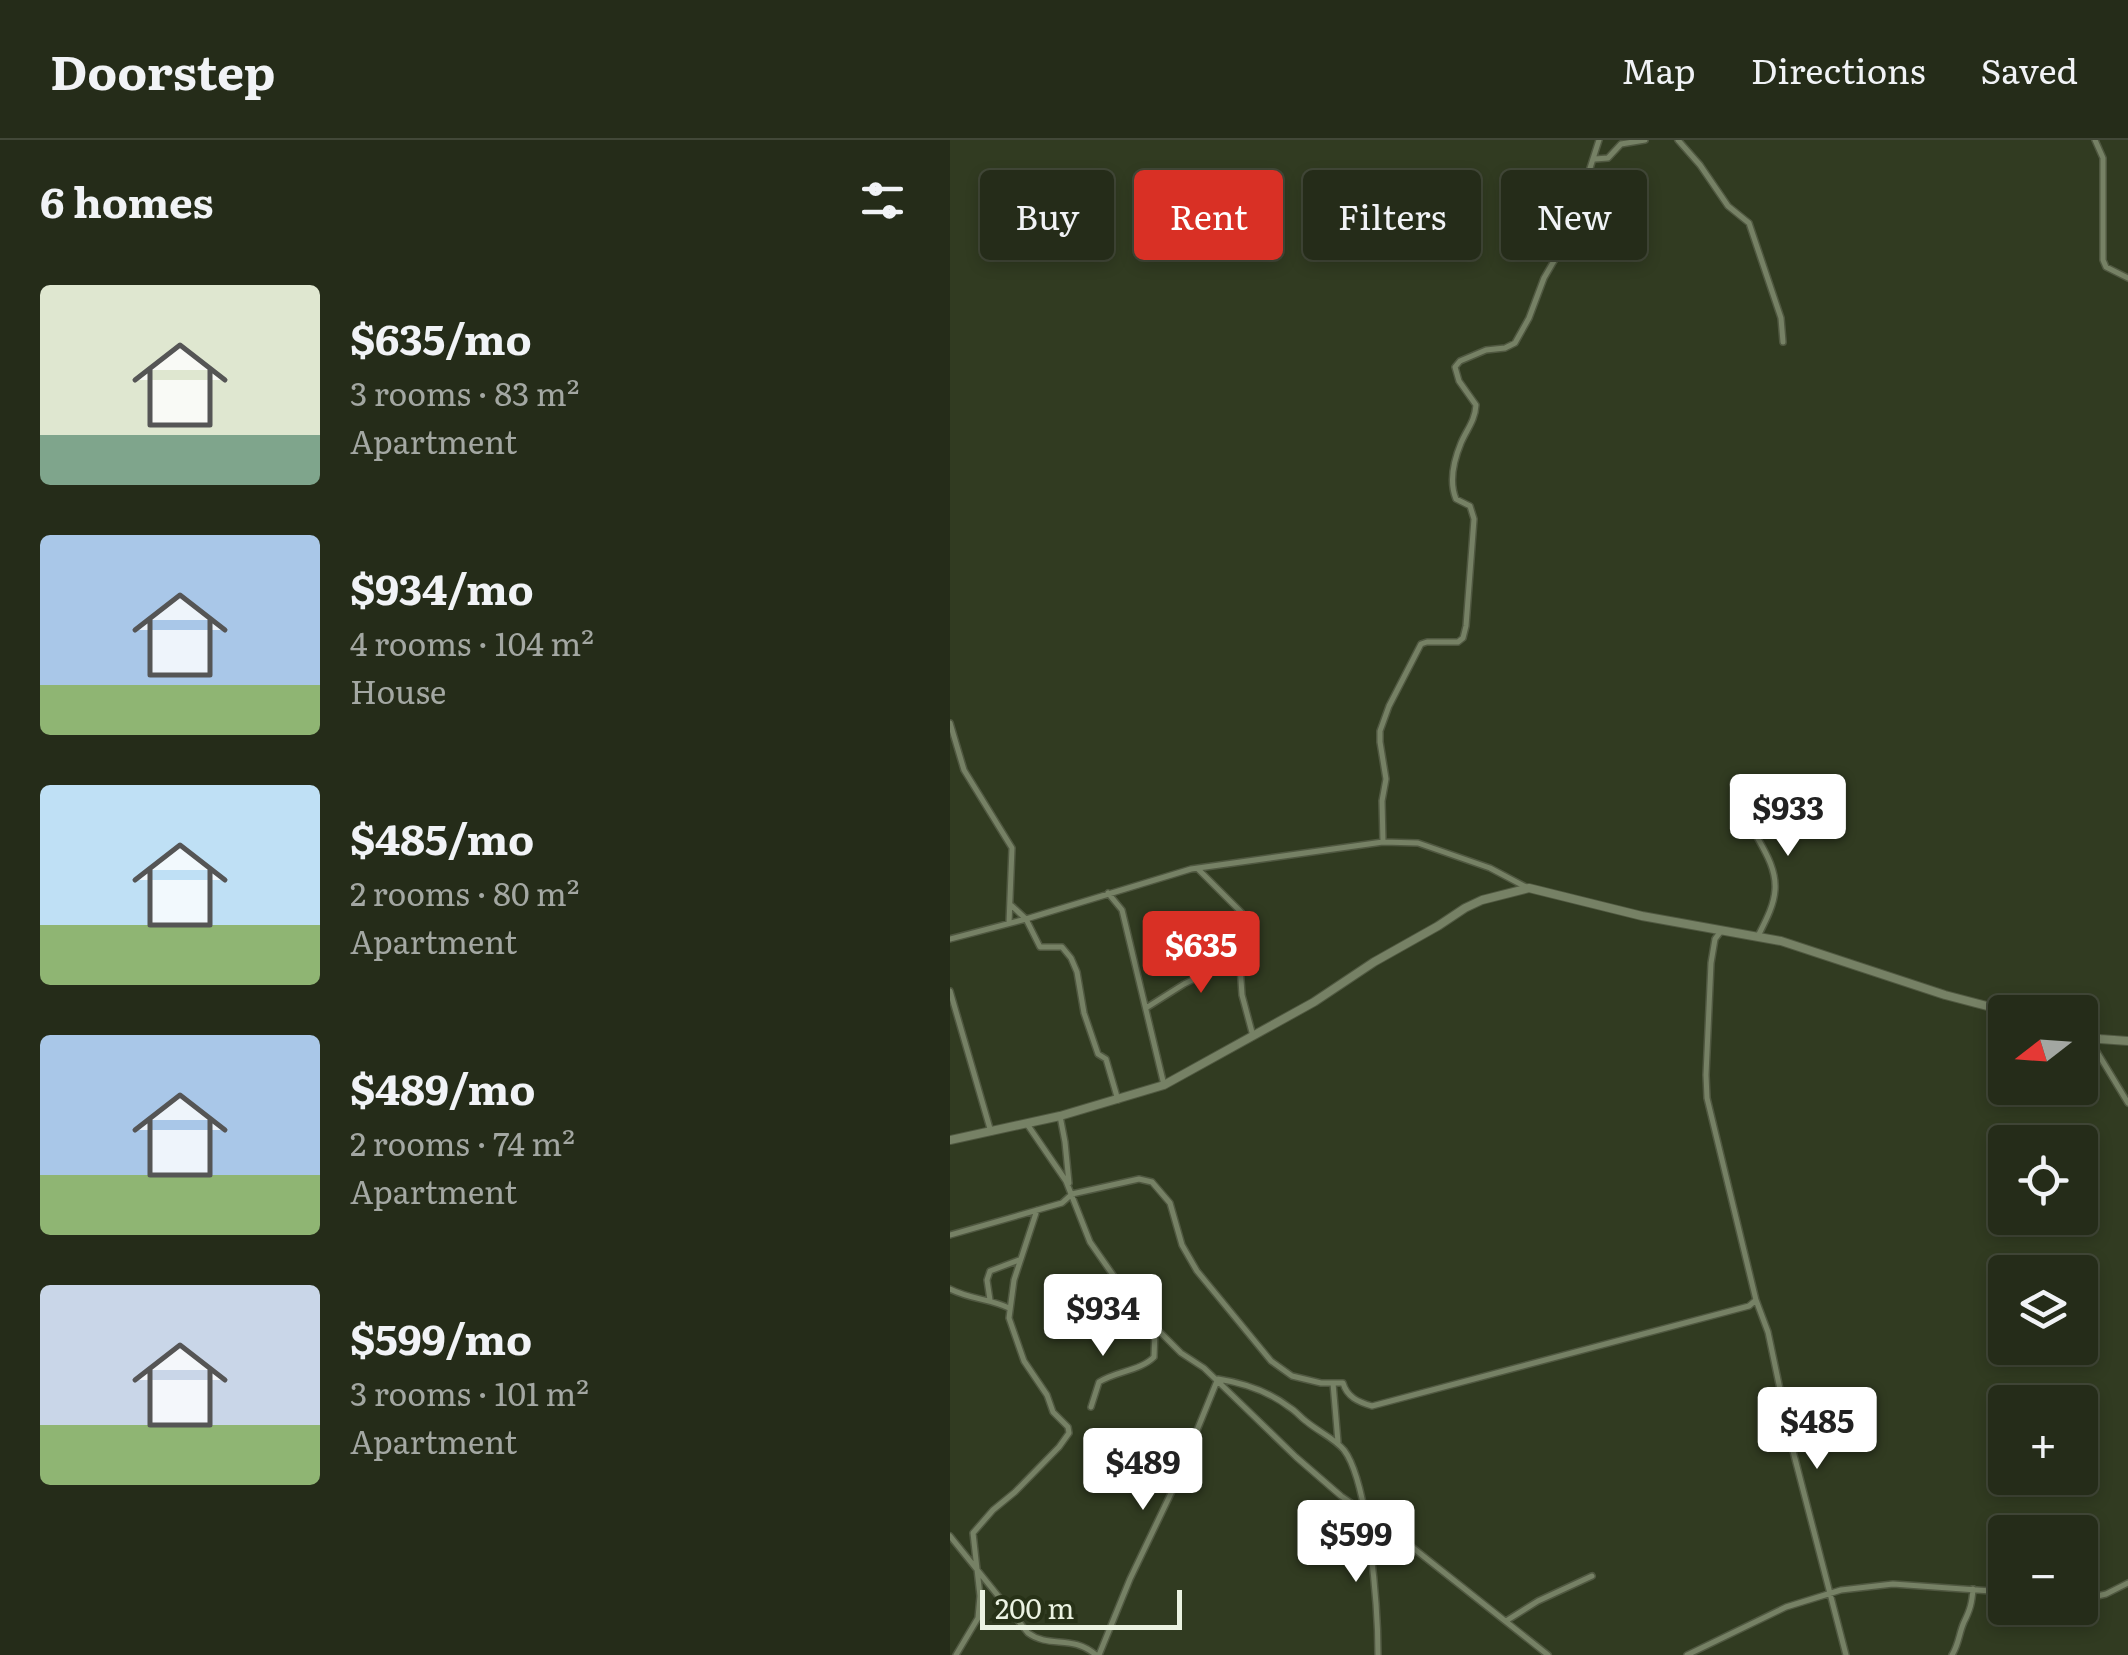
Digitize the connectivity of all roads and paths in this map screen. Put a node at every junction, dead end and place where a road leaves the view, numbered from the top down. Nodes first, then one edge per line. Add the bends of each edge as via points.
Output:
1 (1599, 140) edge
2 (1645, 140) edge
3 (1678, 140) edge
4 (2095, 140) edge
5 (1594, 158) junction
6 (2128, 278) edge
7 (1783, 342) dead end
8 (950, 723) edge
9 (1733, 784) dead end
10 (1383, 842) junction
11 (1197, 868) junction
12 (1528, 888) junction
13 (1108, 893) junction
14 (1012, 906) junction
15 (1026, 919) junction
16 (1010, 923) junction
17 (1722, 931) junction
18 (1758, 936) junction
19 (950, 939) edge
20 (1240, 957) junction
21 (950, 991) edge
22 (1988, 1006) edge
23 (1146, 1008) junction
24 (1253, 1036) junction
25 (2098, 1038) edge
26 (2128, 1040) edge
27 (2098, 1057) edge
28 (1164, 1085) junction
29 (1118, 1100) junction
30 (2128, 1103) edge
31 (1060, 1116) junction
32 (1026, 1124) junction
33 (991, 1132) junction
34 (950, 1140) edge
35 (1069, 1186) junction
36 (1072, 1194) junction
37 (1037, 1210) junction
38 (950, 1234) edge
39 (1019, 1260) junction
40 (950, 1290) edge
41 (990, 1300) junction
42 (1756, 1300) junction
43 (1009, 1308) junction
44 (1155, 1327) junction
45 (1216, 1380) junction
46 (1333, 1383) junction
47 (1092, 1407) dead end
48 (1338, 1445) junction
49 (1364, 1512) junction
50 (950, 1536) edge
51 (978, 1570) junction
52 (1592, 1576) dead end
53 (2128, 1584) edge
54 (1973, 1589) junction
55 (1988, 1590) edge
56 (1831, 1593) junction
57 (2098, 1596) edge
58 (1506, 1621) junction
59 (1102, 1644) junction
60 (1085, 1646) junction
61 (956, 1655) edge
62 (1098, 1655) edge
63 (1378, 1655) edge
64 (1548, 1655) edge
65 (1687, 1655) edge
66 (1846, 1655) edge
67 (1952, 1655) edge

1 - 5 street
2 - 5 street
3 - 7 street via 1749,223
4 - 6 street via 2103,158 2103,260
5 - 10 street via 1568,237 1515,343 1454,367 1476,405 1452,482 1456,499 1470,506 1474,519 1465,632 1456,644 1422,644 1384,719
8 - 14 street via 964,770 1012,848
9 - 18 street via 1775,878
10 - 11 street
10 - 12 street via 1418,843
11 - 13 street
11 - 20 street via 1242,913
12 - 17 street
12 - 24 street via 1464,908
13 - 15 street
13 - 23 street via 1122,910
14 - 15 street
14 - 16 street
15 - 16 street
15 - 29 street via 1040,947 1062,947 1074,964 1092,1037
16 - 19 street
17 - 18 street
17 - 42 street via 1711,963 1707,1098
18 - 22 street
20 - 23 street
20 - 24 street
21 - 33 street
23 - 28 street
24 - 28 street
25 - 26 street
27 - 30 street
28 - 29 street
29 - 31 street
31 - 32 street
31 - 35 street
32 - 33 street
32 - 35 street
33 - 34 street
35 - 36 street
36 - 37 street
36 - 44 street via 1090,1242
36 - 46 street via 1152,1182 1170,1203 1197,1271 1271,1361 1292,1376
37 - 38 street
37 - 39 street
39 - 41 street via 990,1271
39 - 43 street
40 - 41 street
41 - 43 street
42 - 46 street via 1376,1406
42 - 56 street
43 - 51 street via 1024,1362 1070,1431 973,1533
44 - 45 street
44 - 47 street via 1154,1357 1098,1382
45 - 48 street via 1274,1397
45 - 49 street
45 - 59 street
46 - 48 street
48 - 49 street via 1351,1462
49 - 58 street
49 - 63 street
50 - 51 street
51 - 60 street via 1033,1637
51 - 61 street via 978,1618
52 - 58 street
53 - 57 street
54 - 55 street
54 - 56 street via 1892,1584
54 - 67 street via 1972,1609
56 - 65 street
56 - 66 street
58 - 64 street
59 - 60 street
59 - 62 street
60 - 62 street

